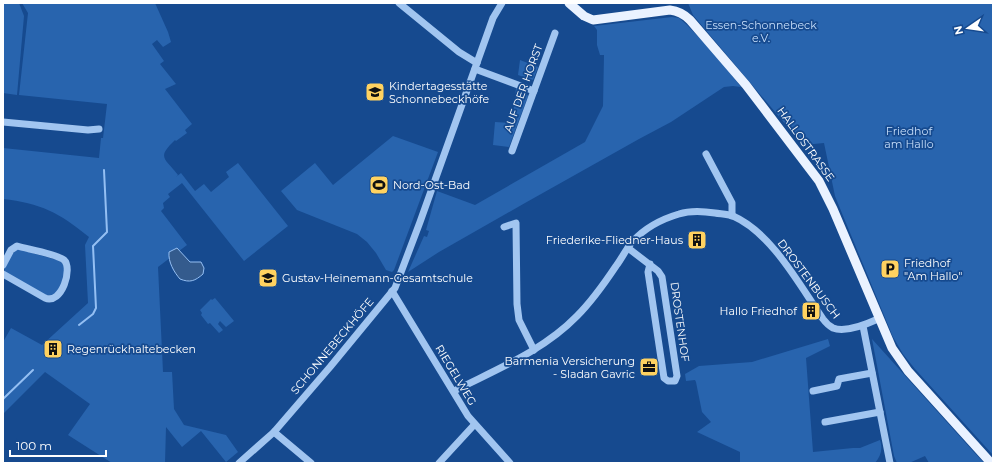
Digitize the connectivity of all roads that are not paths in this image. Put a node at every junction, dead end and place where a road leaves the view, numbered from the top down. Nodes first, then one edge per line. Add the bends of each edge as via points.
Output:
1 (399, 3) edge
2 (502, 3) edge
3 (568, 3) edge
4 (677, 7) edge
5 (555, 33) dead end
6 (476, 66) junction
7 (534, 91) junction
8 (3, 122) edge
9 (99, 129) dead end
10 (512, 151) dead end
11 (706, 154) dead end
12 (732, 216) junction
13 (504, 227) dead end
14 (628, 248) junction
15 (650, 264) junction
16 (3, 265) edge
17 (3, 274) edge
18 (392, 291) junction
19 (878, 319) junction
20 (863, 326) junction
21 (534, 350) junction
22 (872, 373) junction
23 (454, 391) junction
24 (813, 391) dead end
25 (880, 412) junction
26 (825, 422) dead end
27 (474, 424) junction
28 (274, 432) junction
29 (239, 463) edge
30 (311, 463) edge
31 (439, 463) edge
32 (510, 463) edge
33 (890, 463) edge
34 (990, 463) edge

1 - 6 street
2 - 6 street, SCHONNEBECKHÖFE via 493,18
3 - 4 main road, HALLOSTRASSE via 593,20
4 - 19 main road, HALLOSTRASSE via 732,67 820,181
5 - 7 street, AUF DER HORST
6 - 7 street
6 - 18 street, SCHONNEBECKHÖFE via 401,274
7 - 10 street, AUF DER HORST
8 - 9 street
11 - 12 street via 732,203
12 - 14 street, DROSTENBUSCH via 705,211 689,211 675,215 654,224
12 - 20 street, DROSTENBUSCH via 770,244 823,320 831,327 842,329
13 - 21 street via 516,223 519,320
14 - 15 street, DROSTENHOF
14 - 21 street, DROSTENBUSCH via 578,316
15 - 15 street, DROSTENHOF via 649,278 664,378 668,382 675,381 677,376 662,277
16 - 17 street via 11,250 17,246 59,258 66,262 68,268 59,293 50,299
18 - 23 street, RIEGELWEG
18 - 28 street, SCHONNEBECKHÖFE
19 - 20 street, DROSTENBUSCH
19 - 34 main road, HALLOSTRASSE via 892,348 908,371
20 - 22 street
21 - 23 street, DROSTENBUSCH
22 - 24 street via 839,379 837,386
22 - 25 street
23 - 27 street, RIEGELWEG
25 - 26 street
25 - 33 street
27 - 31 street
27 - 32 street, RIEGELWEG
28 - 29 street, SCHONNEBECKHÖFE
28 - 30 street

